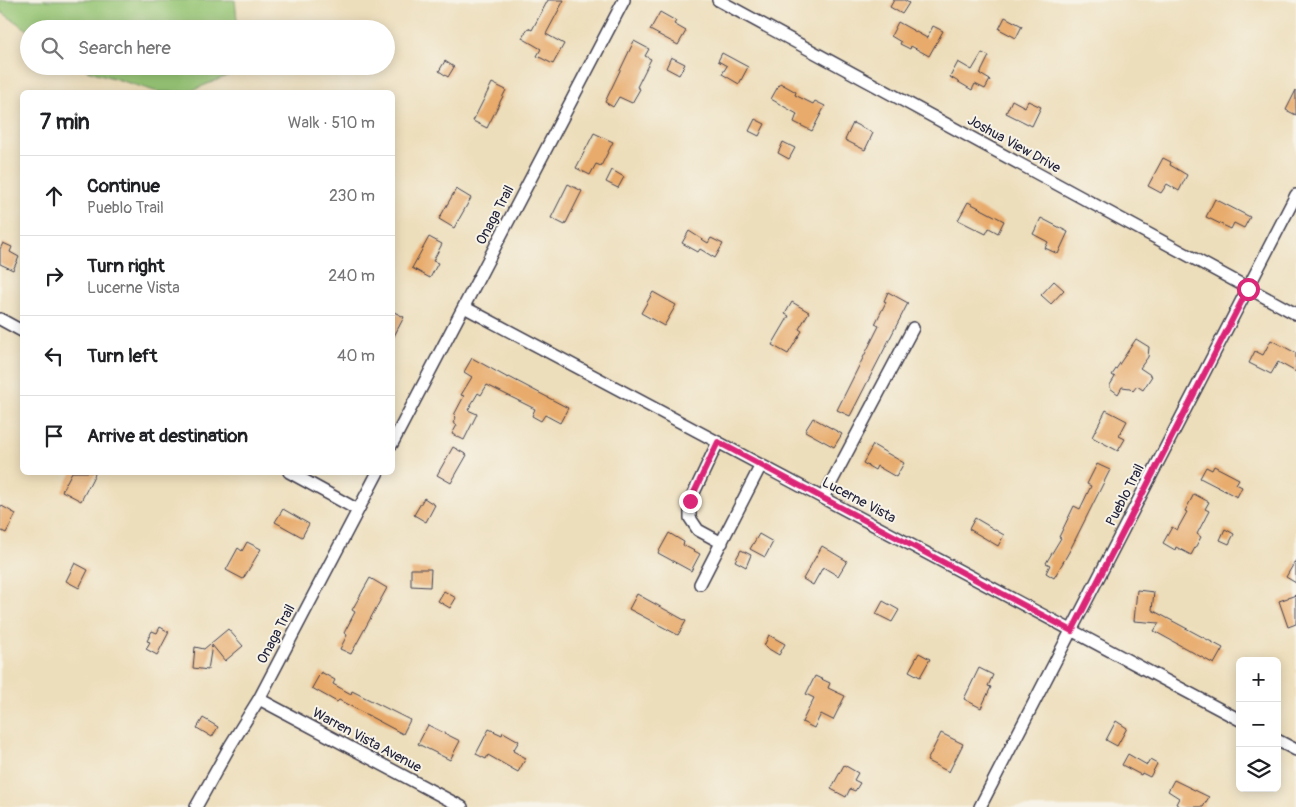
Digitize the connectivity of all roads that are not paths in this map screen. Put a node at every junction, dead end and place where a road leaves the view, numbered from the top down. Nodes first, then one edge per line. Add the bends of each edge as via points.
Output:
1 (624, 0) edge
2 (718, 0) edge
3 (1296, 195) edge
4 (1248, 289) junction
5 (464, 307) junction
6 (1296, 314) edge
7 (0, 318) edge
8 (913, 328) dead end
9 (20, 329) edge
10 (395, 438) edge
11 (718, 442) junction
12 (761, 465) junction
13 (294, 475) edge
14 (376, 475) edge
15 (823, 498) junction
16 (358, 510) junction
17 (722, 543) junction
18 (700, 584) dead end
19 (1072, 631) junction
20 (259, 700) junction
21 (1236, 718) edge
22 (1281, 742) edge
23 (1296, 750) edge
24 (196, 807) edge
25 (462, 807) edge
26 (980, 807) edge

1 - 5 street, Onaga Trail
2 - 4 street, Joshua View Drive
3 - 4 street, Pueblo Trail
4 - 6 street, Joshua View Drive
4 - 19 street, Pueblo Trail
5 - 10 street, Onaga Trail
5 - 11 street, Lucerne Vista
7 - 9 street
8 - 15 street
11 - 12 street, Lucerne Vista
11 - 17 street via 690,501 690,518 698,530
12 - 15 street, Lucerne Vista
12 - 17 street
13 - 16 street
14 - 16 street, Onaga Trail
15 - 19 street, Lucerne Vista
16 - 20 street, Onaga Trail
17 - 18 street
19 - 21 street, Lucerne Vista
19 - 26 street, Pueblo Trail
20 - 24 street, Onaga Trail
20 - 25 street, Warren Vista Avenue
22 - 23 street

